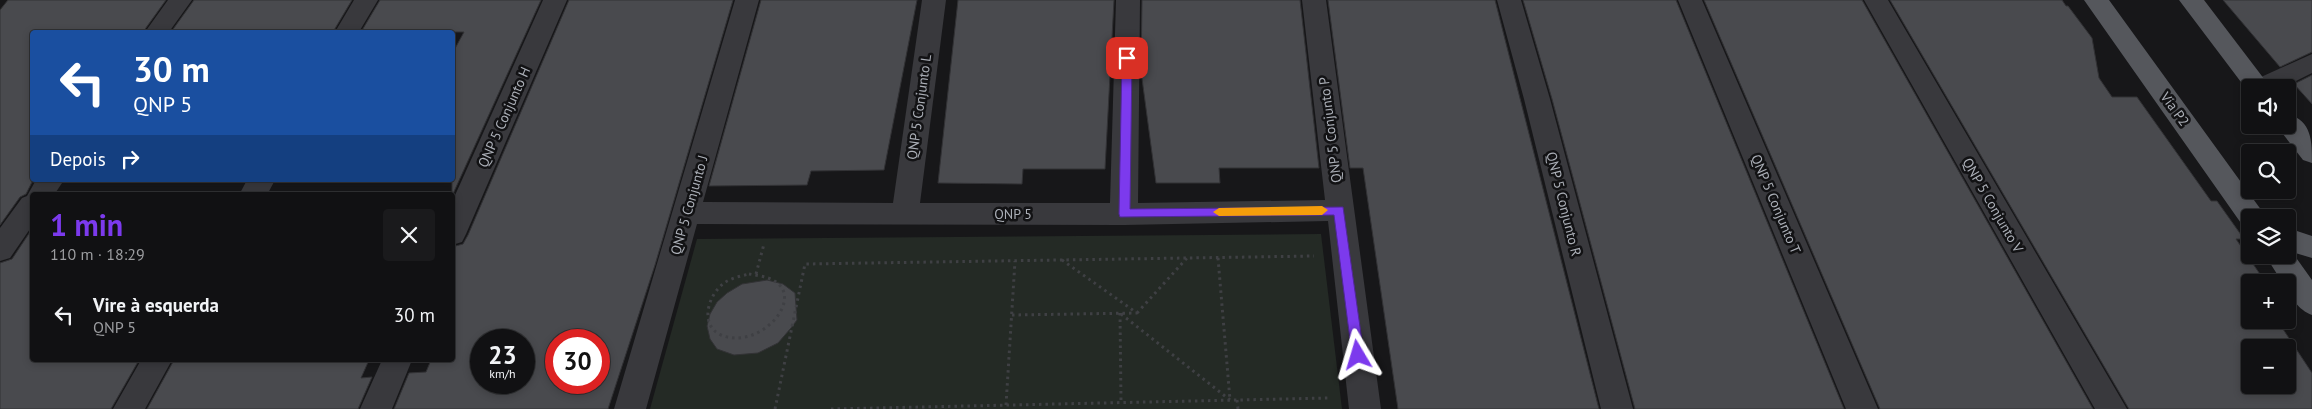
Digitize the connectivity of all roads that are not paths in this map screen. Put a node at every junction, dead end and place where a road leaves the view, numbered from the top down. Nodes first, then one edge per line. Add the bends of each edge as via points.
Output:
1 (180, 0) edge
2 (366, 0) edge
3 (555, 0) edge
4 (747, 0) edge
5 (934, 0) edge
6 (1128, 0) edge
7 (1314, 0) edge
8 (1509, 0) edge
9 (1690, 0) edge
10 (1876, 0) edge
11 (2096, 0) edge
12 (2191, 0) edge
13 (158, 30) edge
14 (348, 30) edge
15 (2312, 63) edge
16 (2252, 79) edge
17 (2278, 79) edge
18 (2296, 133) edge
19 (2312, 153) edge
20 (30, 208) edge
21 (2249, 209) edge
22 (1339, 210) junction
23 (687, 213) junction
24 (904, 214) junction
25 (1124, 214) junction
26 (455, 227) edge
27 (2296, 241) edge
28 (2312, 246) edge
29 (0, 250) edge
30 (2285, 264) edge
31 (2312, 303) edge
32 (156, 362) edge
33 (396, 362) edge
34 (129, 409) edge
35 (376, 409) edge
36 (630, 409) edge
37 (1365, 409) edge
38 (1617, 409) edge
39 (1862, 409) edge
40 (2111, 409) edge

1 - 13 street
2 - 14 street
3 - 26 street, QNP 5 Conjunto H
4 - 23 street, QNP 5 Conjunto J
5 - 24 street, QNP 5 Conjunto L
6 - 25 street
7 - 22 street, QNP 5 Conjunto P
8 - 38 street, QNP 5 Conjunto R
9 - 39 street, QNP 5 Conjunto T
10 - 40 street, QNP 5 Conjunto V
11 - 21 main road, Via P2
12 - 16 main road
15 - 17 street
18 - 19 main road
20 - 29 street
22 - 25 street, QNP 5
22 - 37 street, QNP 5 Conjunto P
23 - 24 street, QNP 5
23 - 36 street, QNP 5 Conjunto J
24 - 25 street, QNP 5
27 - 28 main road
30 - 31 main road
32 - 34 street
33 - 35 street

